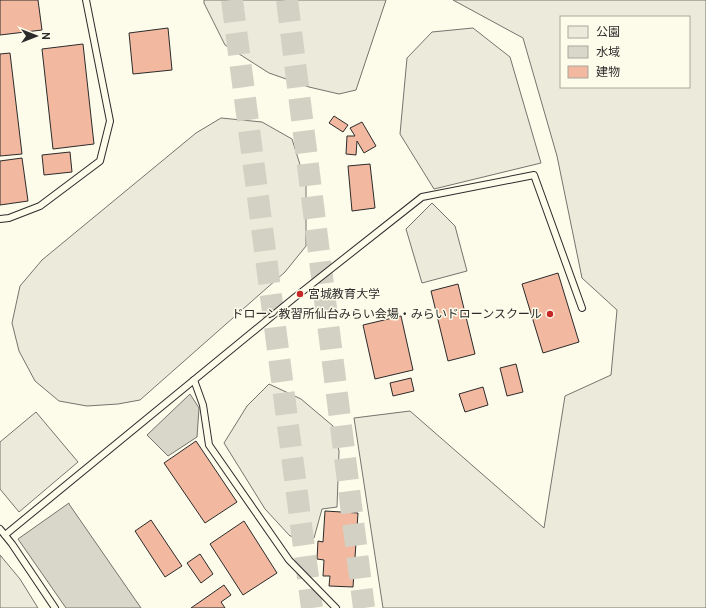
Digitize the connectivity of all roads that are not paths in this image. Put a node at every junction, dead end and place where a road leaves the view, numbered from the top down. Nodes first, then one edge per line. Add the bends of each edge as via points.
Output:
1 (86, 0) edge
2 (0, 219) edge
3 (582, 308) dead end
4 (194, 380) junction
5 (0, 529) edge
6 (5, 535) junction
7 (55, 608) edge
8 (336, 608) edge

1 - 2 lane via 110,121 100,161 40,206
3 - 4 lane via 534,175 422,197
4 - 6 lane
4 - 8 lane via 203,405 209,445 289,560
5 - 6 lane
6 - 7 lane

